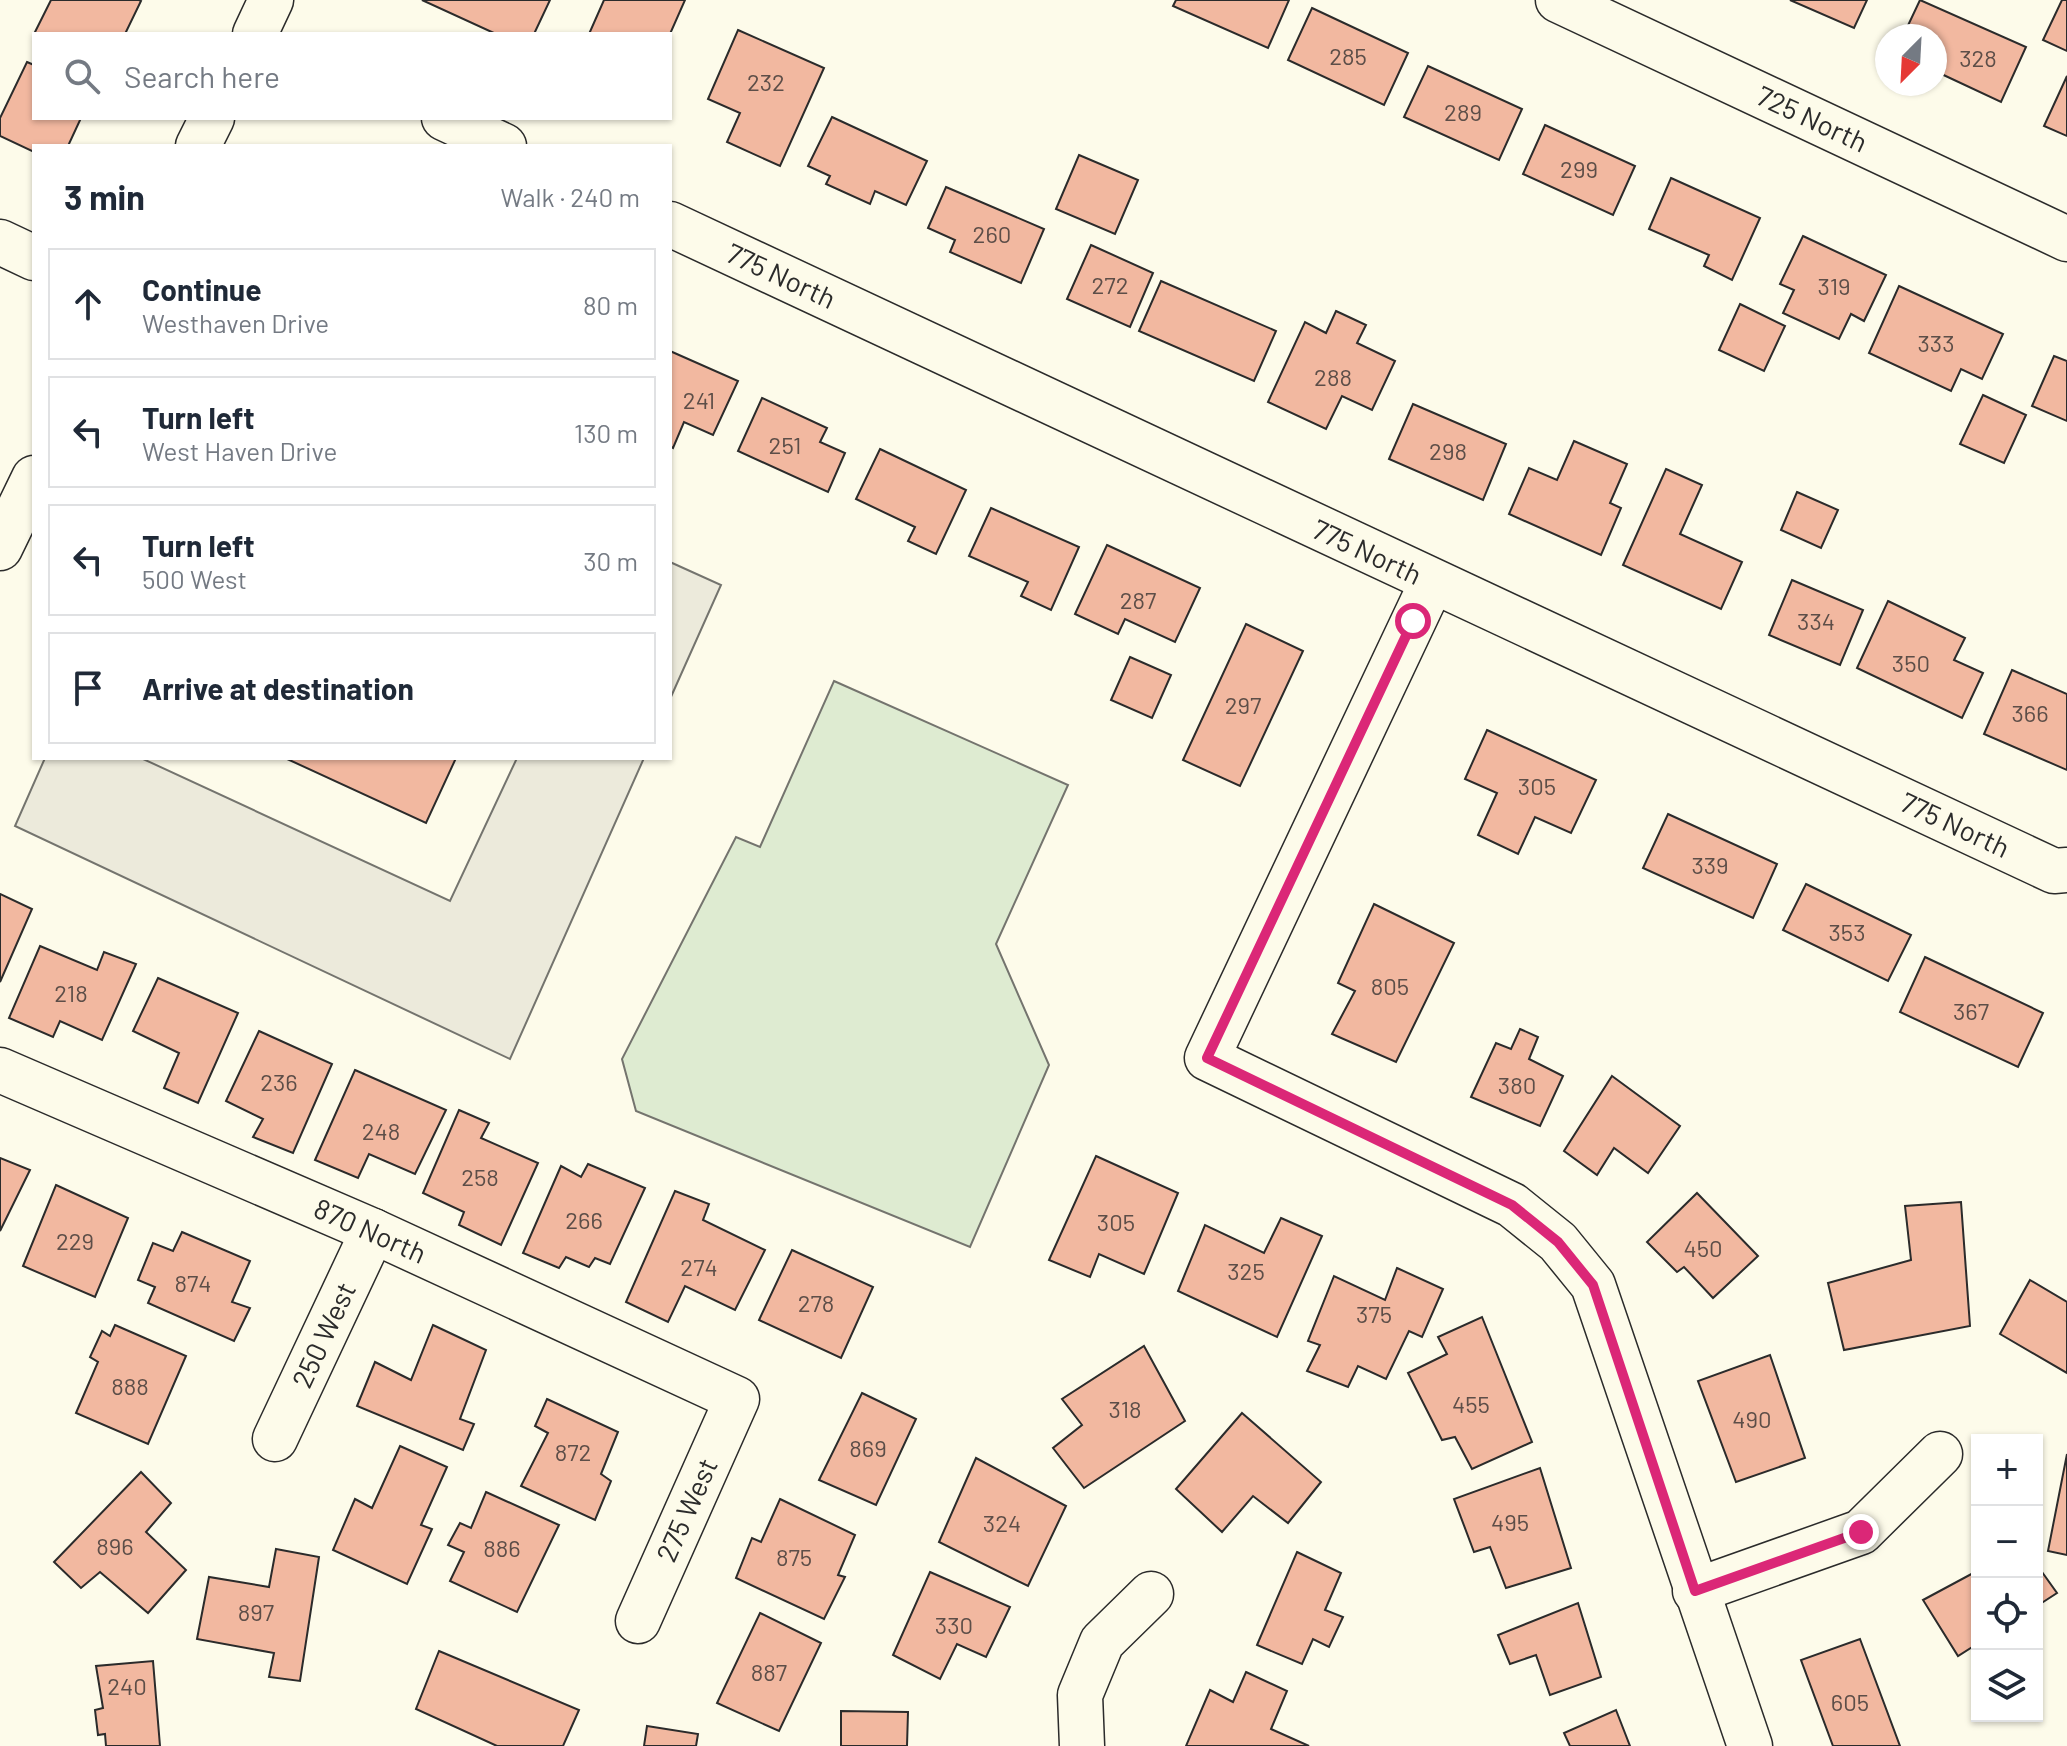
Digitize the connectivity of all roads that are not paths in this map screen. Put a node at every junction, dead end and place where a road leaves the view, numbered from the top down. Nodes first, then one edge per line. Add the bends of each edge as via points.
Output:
1 (1558, 0) edge
2 (211, 120) edge
3 (448, 120) edge
4 (199, 144) edge
5 (500, 144) edge
6 (672, 225) edge
7 (2067, 239) edge
8 (0, 242) edge
9 (32, 257) edge
10 (32, 482) edge
11 (0, 548) edge
12 (1432, 582) junction
13 (2067, 870) edge
14 (0, 1070) edge
15 (373, 1231) junction
16 (737, 1399) joint
17 (275, 1439) dead end
18 (1940, 1454) dead end
19 (1695, 1591) junction
20 (1151, 1594) dead end
21 (638, 1621) dead end
22 (1082, 1746) edge
23 (1750, 1746) edge

1 - 7 street, 725 North
2 - 4 street
3 - 5 street
6 - 12 street, 775 North
8 - 9 street
10 - 11 street
12 - 13 street, 775 North via 2054,871
12 - 19 street via 1207,1058 1512,1205 1558,1242 1593,1285
14 - 15 street, 870 North
15 - 16 street, 870 North
15 - 17 street, 250 West
16 - 21 street, 275 West
18 - 19 street via 1861,1532
19 - 23 street
20 - 22 street via 1102,1642 1080,1695

